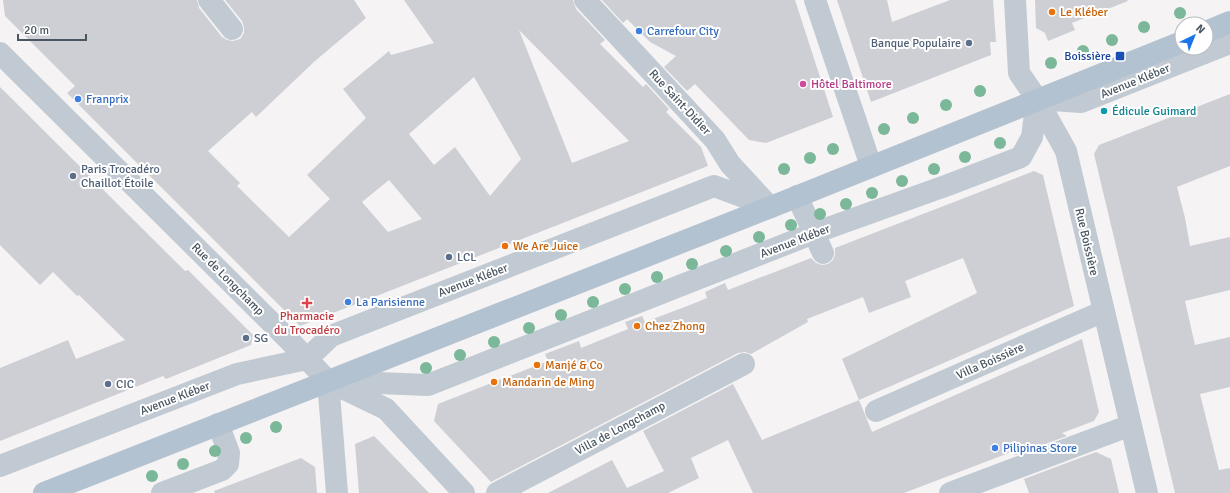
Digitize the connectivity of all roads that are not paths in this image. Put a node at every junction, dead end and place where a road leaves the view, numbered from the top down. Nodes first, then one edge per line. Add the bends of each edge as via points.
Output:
1 (209, 0) edge
2 (585, 0) edge
3 (815, 0) edge
4 (1014, 0) edge
5 (232, 29) dead end
6 (1223, 36) edge
7 (1174, 45) edge
8 (0, 53) edge
9 (1037, 99) junction
10 (870, 166) junction
11 (797, 196) junction
12 (771, 207) junction
13 (814, 233) junction
14 (823, 253) dead end
15 (1104, 311) junction
16 (307, 359) junction
17 (744, 364) dead end
18 (328, 381) junction
19 (876, 412) dead end
20 (218, 424) junction
21 (1131, 426) junction
22 (0, 466) edge
23 (44, 493) edge
24 (162, 493) edge
25 (337, 493) edge
26 (464, 493) edge
27 (497, 493) edge
28 (950, 493) edge
29 (1147, 493) edge

1 - 5 street
2 - 12 street, Rue Saint-Didier via 716,140 730,164
3 - 10 street
4 - 9 street, Rue Boissière via 1019,73
6 - 9 street, Avenue Kléber via 1081,102
7 - 9 main road, Avenue Kléber
8 - 16 street, Rue de Longchamp
9 - 10 main road, Avenue Kléber
9 - 13 street, Avenue Kléber via 1032,137 1021,157 949,194
9 - 15 street, Rue Boissière via 1066,151
10 - 11 main road, Avenue Kléber
11 - 12 main road, Avenue Kléber
11 - 13 street
12 - 16 street, Avenue Kléber via 714,186 331,336
12 - 18 main road, Avenue Kléber
13 - 14 street
13 - 18 street, Avenue Kléber via 428,385
15 - 19 street, Villa Boissière
15 - 21 street, Rue Boissière
16 - 18 street, Rue de Longchamp
16 - 22 street, Avenue Kléber via 237,374
17 - 27 street, Villa de Longchamp
18 - 20 main road, Avenue Kléber
18 - 25 street
18 - 26 street, Rue de Longchamp via 386,409
20 - 23 main road, Avenue Kléber
20 - 24 street via 229,453 228,464 222,470
21 - 28 street
21 - 29 street, Rue Boissière

